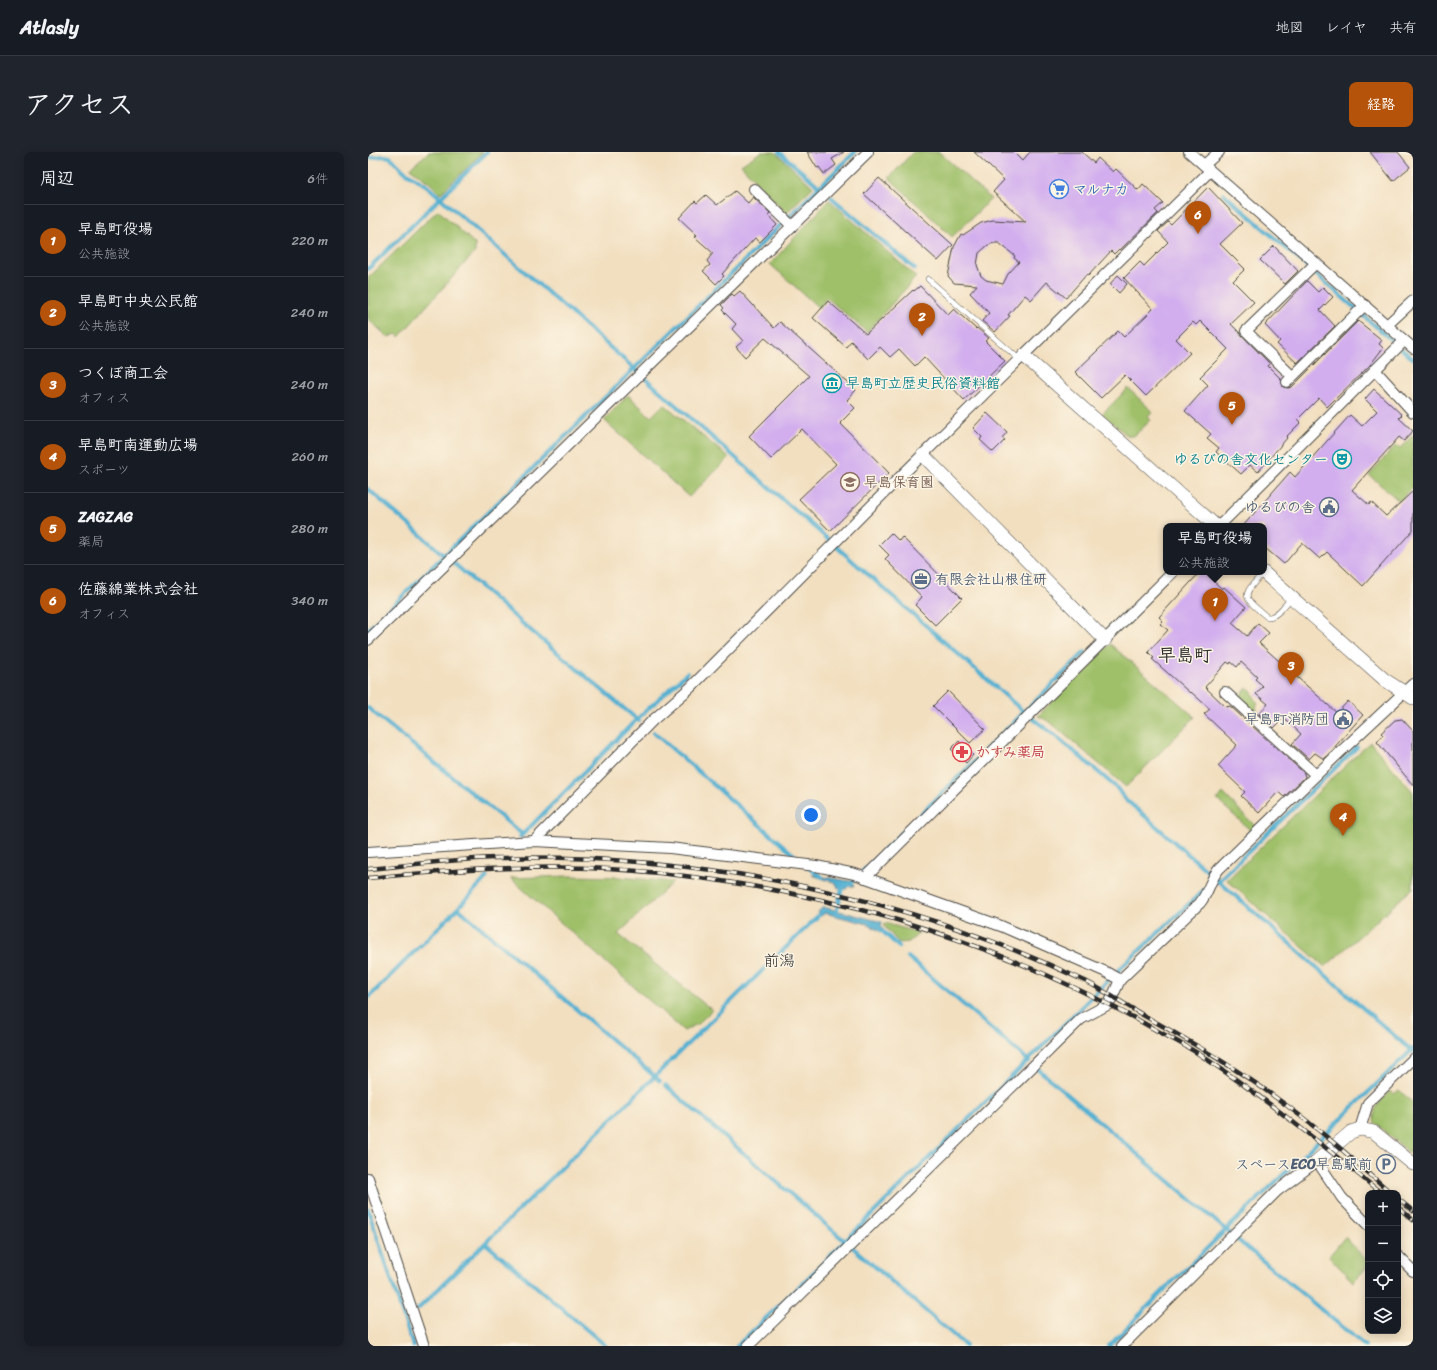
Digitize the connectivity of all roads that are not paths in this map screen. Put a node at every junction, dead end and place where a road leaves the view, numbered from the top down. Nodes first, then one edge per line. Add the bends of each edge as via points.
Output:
1 (868, 152) edge
2 (1189, 152) edge
3 (1219, 152) edge
4 (1207, 168) junction
5 (754, 189) dead end
6 (787, 222) junction
7 (1312, 267) junction
8 (928, 279) dead end
9 (1413, 301) edge
10 (1361, 309) junction
11 (1387, 325) junction
12 (1401, 344) junction
13 (1413, 348) edge
14 (1022, 358) junction
15 (1374, 370) junction
16 (1413, 412) edge
17 (923, 455) junction
18 (1213, 523) edge
19 (1222, 523) edge
20 (1170, 575) edge
21 (1260, 575) edge
22 (1266, 575) edge
23 (1291, 598) junction
24 (368, 640) edge
25 (1105, 640) junction
26 (1225, 692) dead end
27 (1410, 692) edge
28 (1316, 775) junction
29 (534, 841) junction
30 (368, 852) edge
31 (860, 876) junction
32 (1118, 979) junction
33 (1413, 1060) edge
34 (1360, 1129) junction
35 (1317, 1161) junction
36 (1413, 1164) edge
37 (368, 1178) edge
38 (1365, 1221) edge
39 (1401, 1259) edge
40 (1413, 1271) edge
41 (424, 1346) edge
42 (748, 1346) edge
43 (1122, 1346) edge

1 - 6 street
2 - 4 street
3 - 4 street
4 - 7 street
4 - 14 street
5 - 6 street
6 - 24 street via 639,375
7 - 10 street
7 - 10 street via 1246,331 1289,379
8 - 14 lane
9 - 11 street
10 - 11 street
11 - 12 street
12 - 13 street
12 - 15 street
14 - 17 street
14 - 18 street
15 - 16 street
15 - 19 street
17 - 25 street
17 - 29 street via 690,688 653,720
20 - 25 street
21 - 23 lane via 1247,590 1247,597 1267,617 1275,615
22 - 23 street
23 - 27 street via 1385,680
25 - 31 street via 1029,716
26 - 28 street
27 - 28 street
28 - 32 street via 1211,882 1200,903
29 - 30 street
29 - 31 street via 670,848 816,866
31 - 32 street via 1001,926
32 - 42 street via 1109,1004 1081,1019
33 - 34 street via 1368,1103
34 - 35 street via 1351,1132
34 - 36 street via 1374,1132
35 - 38 street via 1342,1198
35 - 43 street via 1277,1191
37 - 41 street
39 - 40 street

